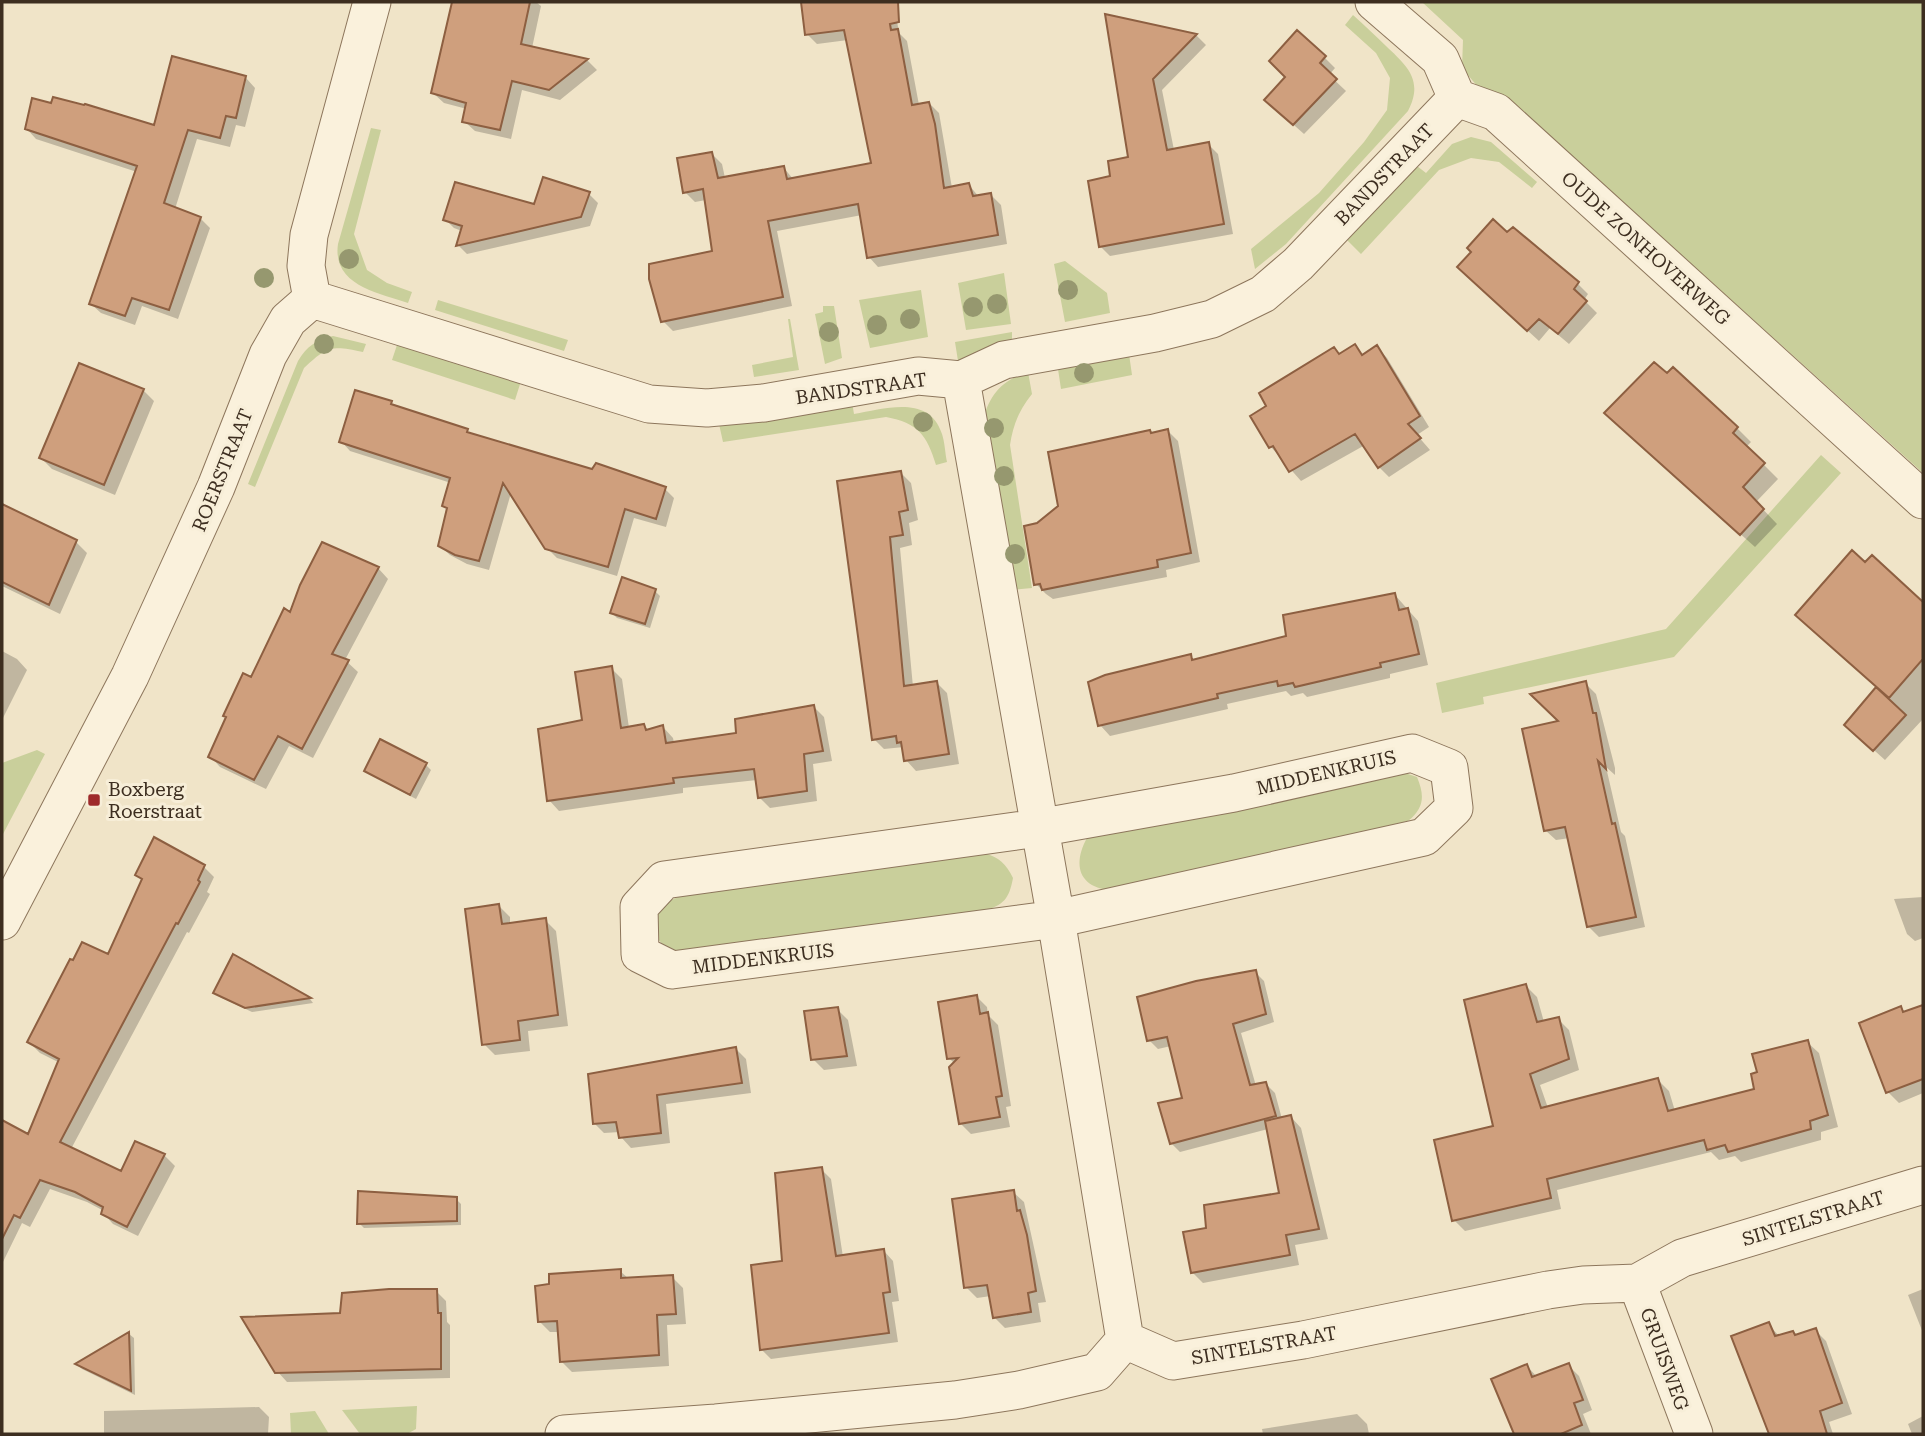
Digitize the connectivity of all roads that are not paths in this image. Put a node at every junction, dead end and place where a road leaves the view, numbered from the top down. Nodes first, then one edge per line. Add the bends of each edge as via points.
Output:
1 (373, 2) edge
2 (1374, 2) edge
3 (1457, 98) junction
4 (312, 299) junction
5 (961, 380) junction
6 (1923, 500) edge
7 (1038, 828) junction
8 (1056, 919) junction
9 (2, 921) edge
10 (1923, 1185) edge
11 (1637, 1283) junction
12 (1125, 1340) junction
13 (565, 1434) edge
14 (1694, 1434) edge

1 - 4 street via 309,234 306,266
2 - 3 street via 1440,59
3 - 5 street, BANDSTRAAT via 1298,264 1263,293 1212,320 1004,360
3 - 6 street, OUDE ZONHOVERWEG via 1496,112
4 - 5 street, BANDSTRAAT via 649,404 707,408 764,403 918,376
4 - 9 street, ROERSTRAAT via 288,320 268,355 216,487 142,652
5 - 7 street
7 - 8 street
7 - 8 street, MIDDENKRUIS via 1234,793 1412,753 1449,768 1454,808 1424,837
7 - 8 street, MIDDENKRUIS via 664,880 639,907 640,954 672,970
8 - 12 street
10 - 11 street, SINTELSTRAAT via 1682,1258
11 - 12 street, SINTELSTRAAT via 1560,1288 1173,1362
11 - 14 street, GRUISWEG
12 - 13 street via 1097,1372 1019,1390 729,1422

